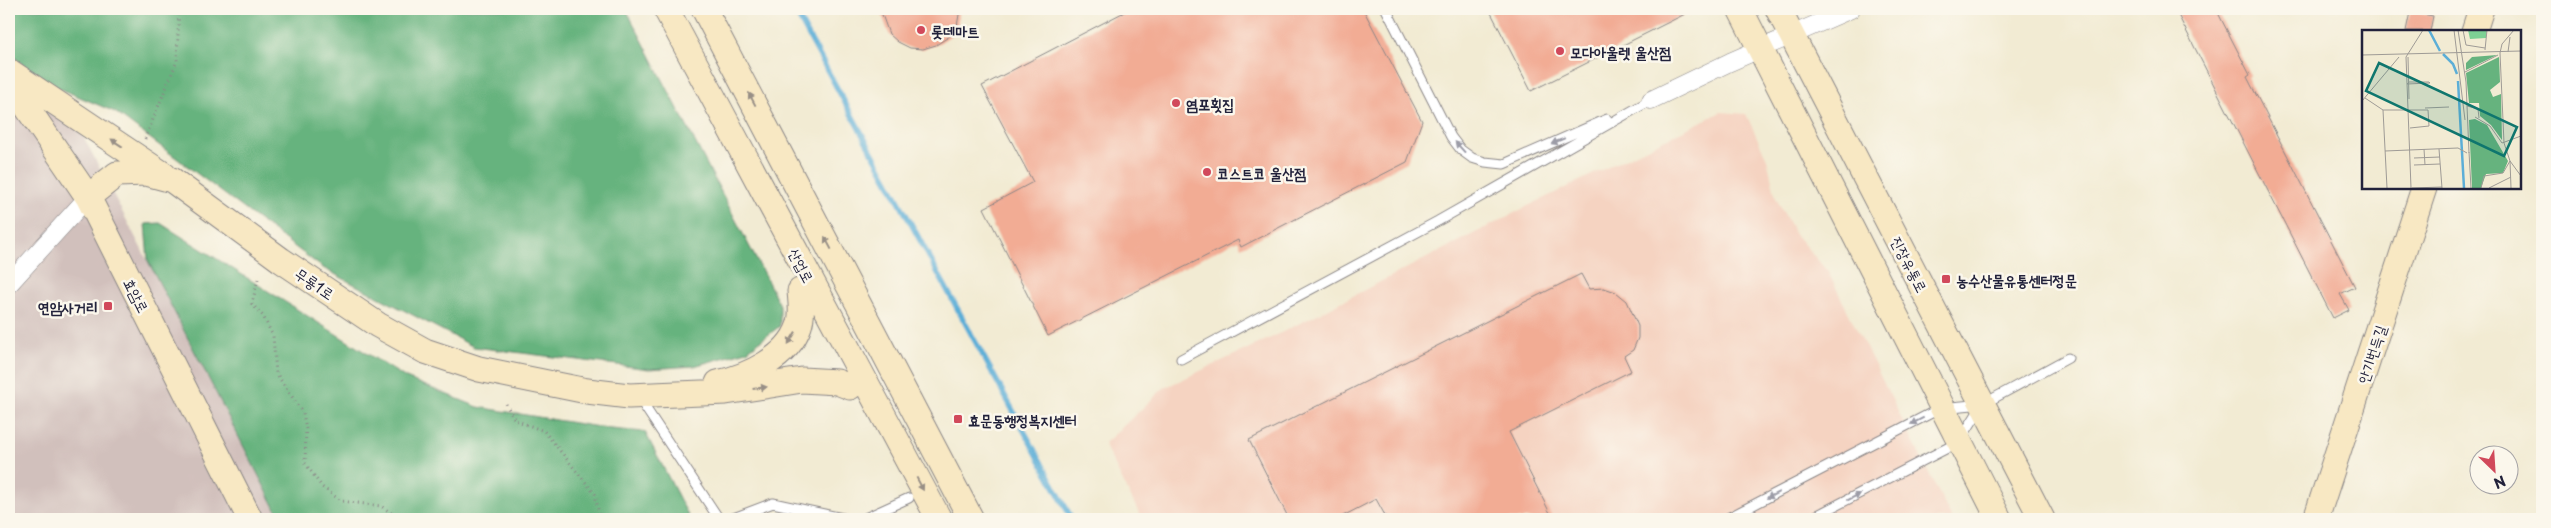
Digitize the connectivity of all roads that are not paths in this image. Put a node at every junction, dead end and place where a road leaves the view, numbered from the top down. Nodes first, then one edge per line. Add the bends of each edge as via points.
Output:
1 (654, 9) edge
2 (666, 9) edge
3 (704, 9) edge
4 (1386, 9) edge
5 (1740, 9) edge
6 (1778, 9) edge
7 (1851, 9) edge
8 (2482, 9) edge
9 (2474, 30) edge
10 (1792, 36) junction
11 (1760, 49) junction
12 (9, 71) edge
13 (9, 81) edge
14 (1650, 100) junction
15 (172, 180) junction
16 (2424, 189) edge
17 (88, 197) junction
18 (842, 270) junction
19 (9, 284) edge
20 (800, 291) junction
21 (2068, 358) dead end
22 (1181, 359) dead end
23 (850, 387) junction
24 (676, 392) junction
25 (637, 395) junction
26 (1983, 404) junction
27 (1942, 408) junction
28 (1959, 442) junction
29 (914, 509) edge
30 (250, 519) edge
31 (719, 519) edge
32 (731, 519) edge
33 (846, 519) edge
34 (863, 519) edge
35 (939, 519) edge
36 (972, 519) edge
37 (988, 519) edge
38 (1726, 519) edge
39 (1810, 519) edge
40 (1999, 519) edge
41 (2042, 519) edge
42 (2316, 519) edge

1 - 20 street, 산업로
2 -> 35 street, 산업로
18 -> 3 street
14 -> 4 lane via 1504,164 1472,158 1451,136
5 - 11 street
6 - 10 street, 진장유통로
7 - 10 street
8 - 9 street
10 - 11 street
10 - 26 street, 진장유통로
11 - 14 street
11 - 27 street
15 -> 12 street
13 - 17 street, 효암로
14 - 22 lane via 1438,221
15 - 17 street, 무룡1로 via 146,173 117,174
15 - 25 street, 무룡1로 via 335,297 378,326 425,351 479,369 536,382 586,391
16 - 42 street, 안기번득길
17 - 19 street, 무룡1로
17 - 30 street, 효암로
18 - 36 street
18 - 37 street
20 - 23 street, 산업로
20 -> 24 street via 802,312 799,326 790,343 775,357 752,371 723,382
21 - 26 lane
24 -> 23 street via 726,392 820,380
23 - 29 street, 산업로
24 - 25 street, 무룡1로
25 - 31 lane
26 - 27 lane
26 - 28 lane
26 - 41 street, 진장유통로
27 - 28 street
27 -> 38 lane
39 -> 28 lane
28 - 40 street
29 - 34 lane
32 - 33 lane via 772,503

